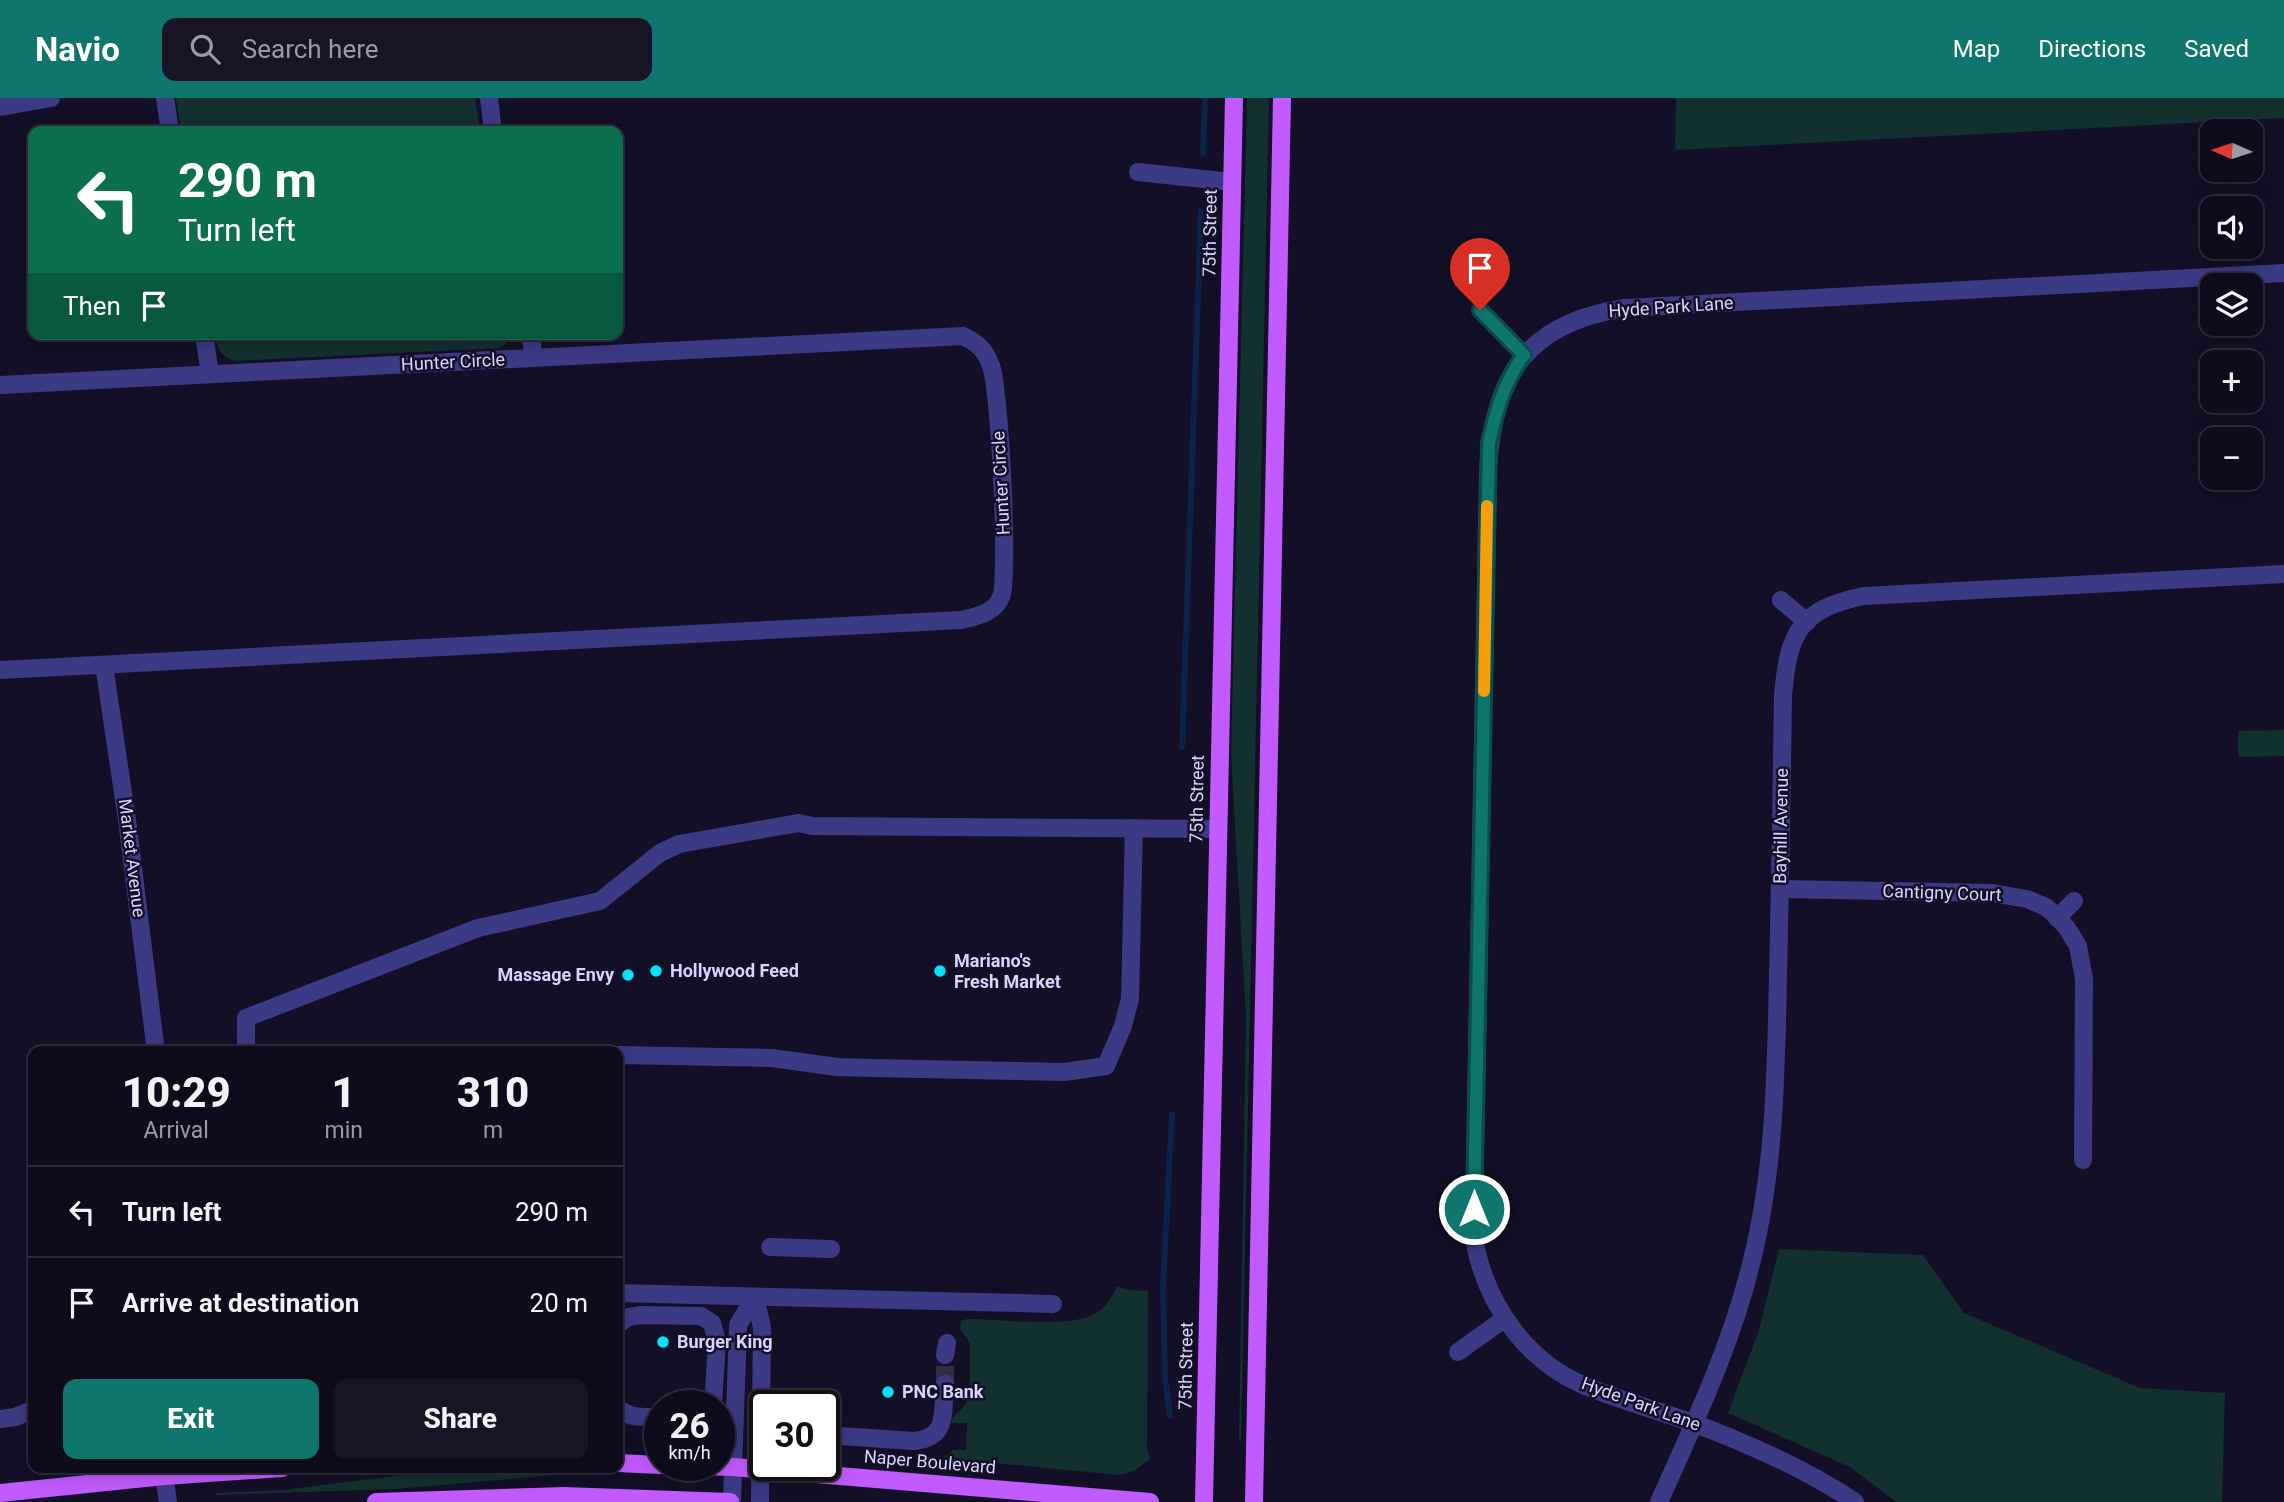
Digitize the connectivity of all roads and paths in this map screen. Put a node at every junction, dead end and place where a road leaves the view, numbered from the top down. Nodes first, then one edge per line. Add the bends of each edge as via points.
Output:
1 (51, 98) edge
2 (165, 98) edge
3 (489, 98) edge
4 (1234, 98) edge
5 (1282, 98) edge
6 (0, 107) edge
7 (169, 126) edge
8 (492, 126) edge
9 (1138, 172) dead end
10 (1232, 182) junction
11 (2284, 273) edge
12 (1480, 310) dead end
13 (205, 340) edge
14 (531, 340) edge
15 (1524, 355) junction
16 (534, 358) junction
17 (210, 374) junction
18 (0, 385) edge
19 (2284, 574) edge
20 (1781, 600) dead end
21 (1807, 622) junction
22 (104, 665) junction
23 (0, 670) edge
24 (1135, 828) junction
25 (1217, 829) junction
26 (1780, 889) junction
27 (2074, 901) dead end
28 (2057, 918) junction
29 (155, 1046) edge
30 (246, 1046) edge
31 (623, 1055) edge
32 (2083, 1160) dead end
33 (770, 1247) dead end
34 (831, 1249) dead end
35 (623, 1293) edge
36 (755, 1297) junction
37 (1053, 1304) dead end
38 (1504, 1319) junction
39 (623, 1321) edge
40 (1458, 1352) dead end
41 (945, 1384) tunnel mouth
42 (714, 1390) edge
43 (762, 1390) edge
44 (735, 1396) edge
45 (28, 1412) edge
46 (623, 1413) edge
47 (644, 1417) edge
48 (0, 1419) edge
49 (1694, 1424) junction
50 (840, 1436) edge
51 (623, 1463) edge
52 (644, 1464) edge
53 (155, 1473) edge
54 (163, 1473) edge
55 (840, 1476) edge
56 (732, 1481) edge
57 (761, 1481) edge
58 (0, 1493) edge
59 (168, 1502) edge
60 (376, 1502) edge
61 (731, 1502) edge
62 (760, 1502) edge
63 (1150, 1502) edge
64 (1203, 1502) edge
65 (1254, 1502) edge
66 (1659, 1502) edge
67 (1855, 1502) edge

1 - 6 street
2 - 7 street
3 - 8 street
4 - 10 main road, 75th Street
5 - 65 main road
9 - 10 street
10 - 25 main road, 75th Street
11 - 15 street, Hyde Park Lane via 1626,308 1578,318
12 - 15 street
13 - 17 street
14 - 16 street
15 - 38 street, Hyde Park Lane via 1495,412 1489,443 1487,512 1474,1234 1477,1254
16 - 17 street, Hunter Circle
16 - 22 street, Hunter Circle via 963,336 976,342 993,369 998,414 1005,569 1000,600 987,614 926,623
17 - 18 street, Hunter Circle
19 - 21 street, Bayhill Avenue via 1864,596 1826,606
20 - 21 street
21 - 26 street, Bayhill Avenue via 1793,640 1786,661
22 - 23 street, Hunter Circle
22 - 29 street, Market Avenue
24 - 25 street
24 - 30 street via 799,823 679,844 660,853 600,901 478,928 246,1018
24 - 31 street via 1130,999 1106,1066 1064,1072 915,1069 838,1067 772,1058
25 - 64 main road, 75th Street
26 - 28 street, Cantigny Court via 1992,893 2037,902
26 - 49 street, Bayhill Avenue via 1776,1085 1764,1201 1738,1310
27 - 28 street
28 - 32 street, Cantigny Court via 2078,946 2084,979
33 - 34 street
35 - 36 street
36 - 37 street
36 - 43 street via 762,1327
36 - 44 street via 737,1325
38 - 40 street
38 - 49 street, Hyde Park Lane via 1546,1364 1581,1385
39 - 42 street via 641,1314 701,1316 712,1323 717,1342
41 - 50 street via 940,1426 928,1440
45 - 48 street
46 - 47 street
49 - 66 street, Bayhill Avenue
49 - 67 street, Hyde Park Lane via 1789,1464
51 - 52 main road, Naper Boulevard
53 - 58 main road
54 - 59 street
55 - 63 main road, Naper Boulevard
56 - 61 street
57 - 62 street
60 - 61 main road via 564,1496

